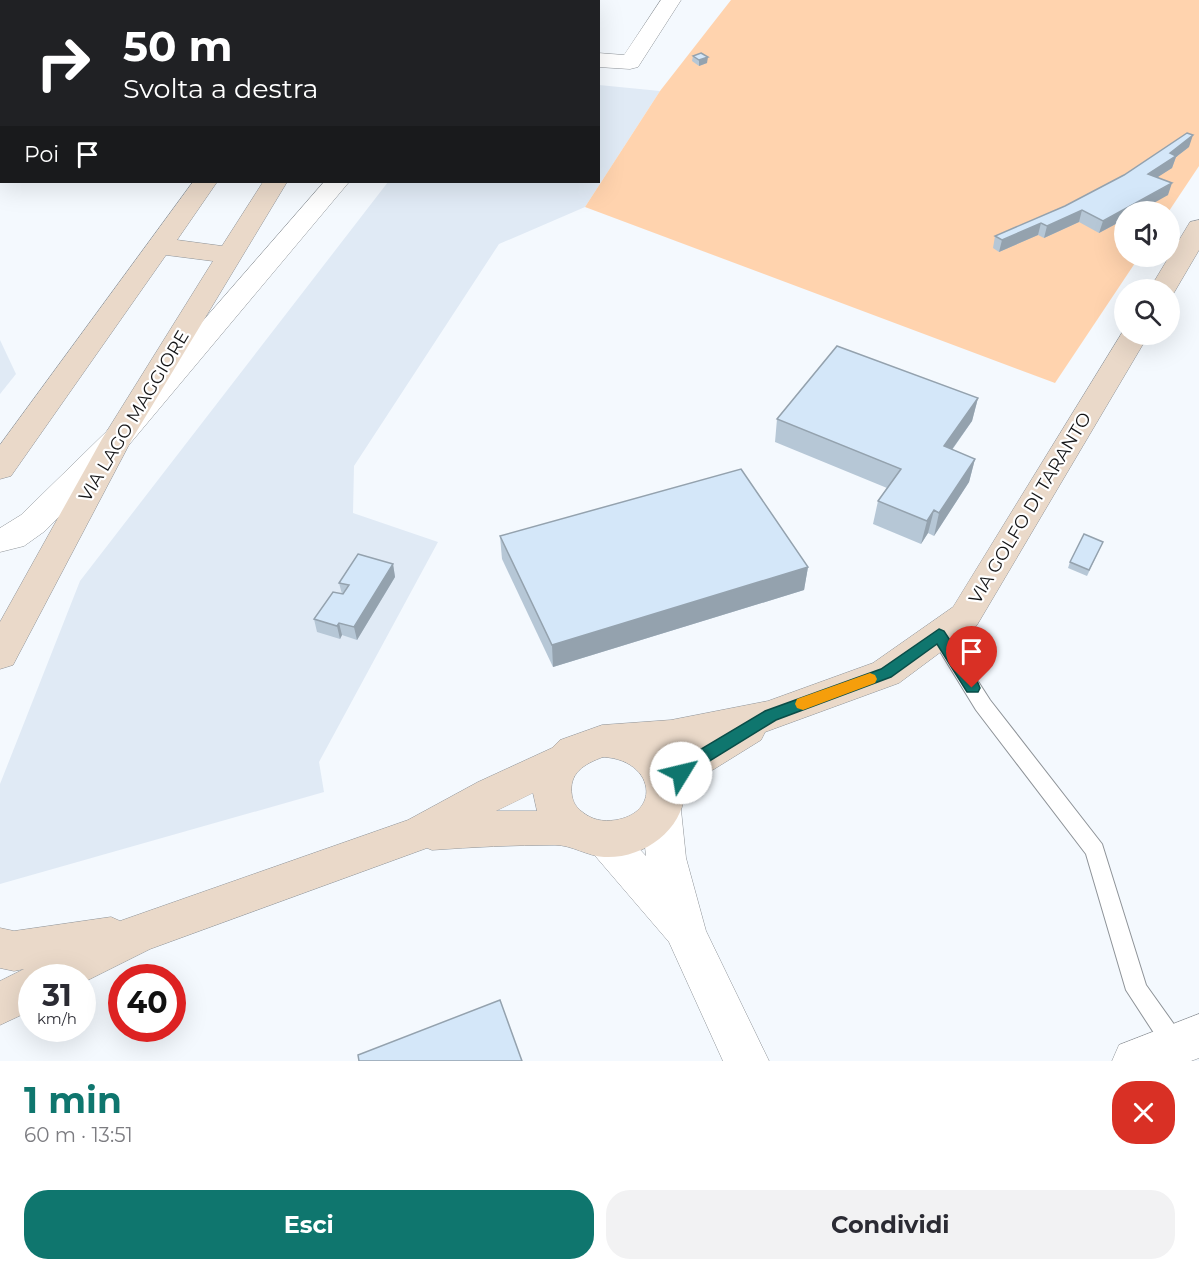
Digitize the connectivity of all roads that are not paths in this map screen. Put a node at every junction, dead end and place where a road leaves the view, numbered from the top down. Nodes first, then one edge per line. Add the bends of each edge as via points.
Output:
1 (671, 0) edge
2 (600, 60) edge
3 (204, 183) edge
4 (273, 183) edge
5 (336, 183) edge
6 (1199, 228) edge
7 (160, 246) junction
8 (231, 255) junction
9 (1169, 279) edge
10 (1128, 345) edge
11 (117, 439) junction
12 (0, 468) edge
13 (0, 540) edge
14 (939, 635) junction
15 (0, 655) edge
16 (770, 716) junction
17 (618, 741) junction
18 (561, 761) junction
19 (663, 798) junction
20 (421, 833) junction
21 (588, 834) junction
22 (686, 933) junction
23 (137, 934) junction
24 (0, 948) edge
25 (77, 964) edge
26 (18, 994) edge
27 (0, 1004) edge
28 (1188, 1047) edge
29 (746, 1061) edge
30 (1135, 1061) edge

1 - 2 street via 630,62
3 - 7 street
4 - 8 street, VIA LAGO MAGGIORE
5 - 11 street
6 - 9 street
7 - 8 street
7 - 12 street
8 - 11 street, VIA LAGO MAGGIORE
10 - 14 street, VIA GOLFO DI TARANTO via 965,616
11 - 13 street via 33,523 12,538
11 - 15 street, VIA LAGO MAGGIORE
14 - 16 street, VIA GOLFO DI TARANTO via 886,673
14 - 28 lane via 983,705 1095,850 1137,990
16 - 17 street, VIA GOLFO DI TARANTO via 671,736
16 - 19 street, VIA GOLFO DI TARANTO via 697,760
17 - 18 street via 586,744
17 - 19 street via 650,756 660,770
18 - 20 street
18 - 21 street via 553,774 552,803 560,817
19 - 21 street via 652,823 638,832 621,838
19 - 22 street via 666,858
20 - 21 street via 502,828
20 - 23 street
21 - 22 street
22 - 29 street
23 - 24 street via 14,951
23 - 25 street
26 - 27 street
28 - 30 street

